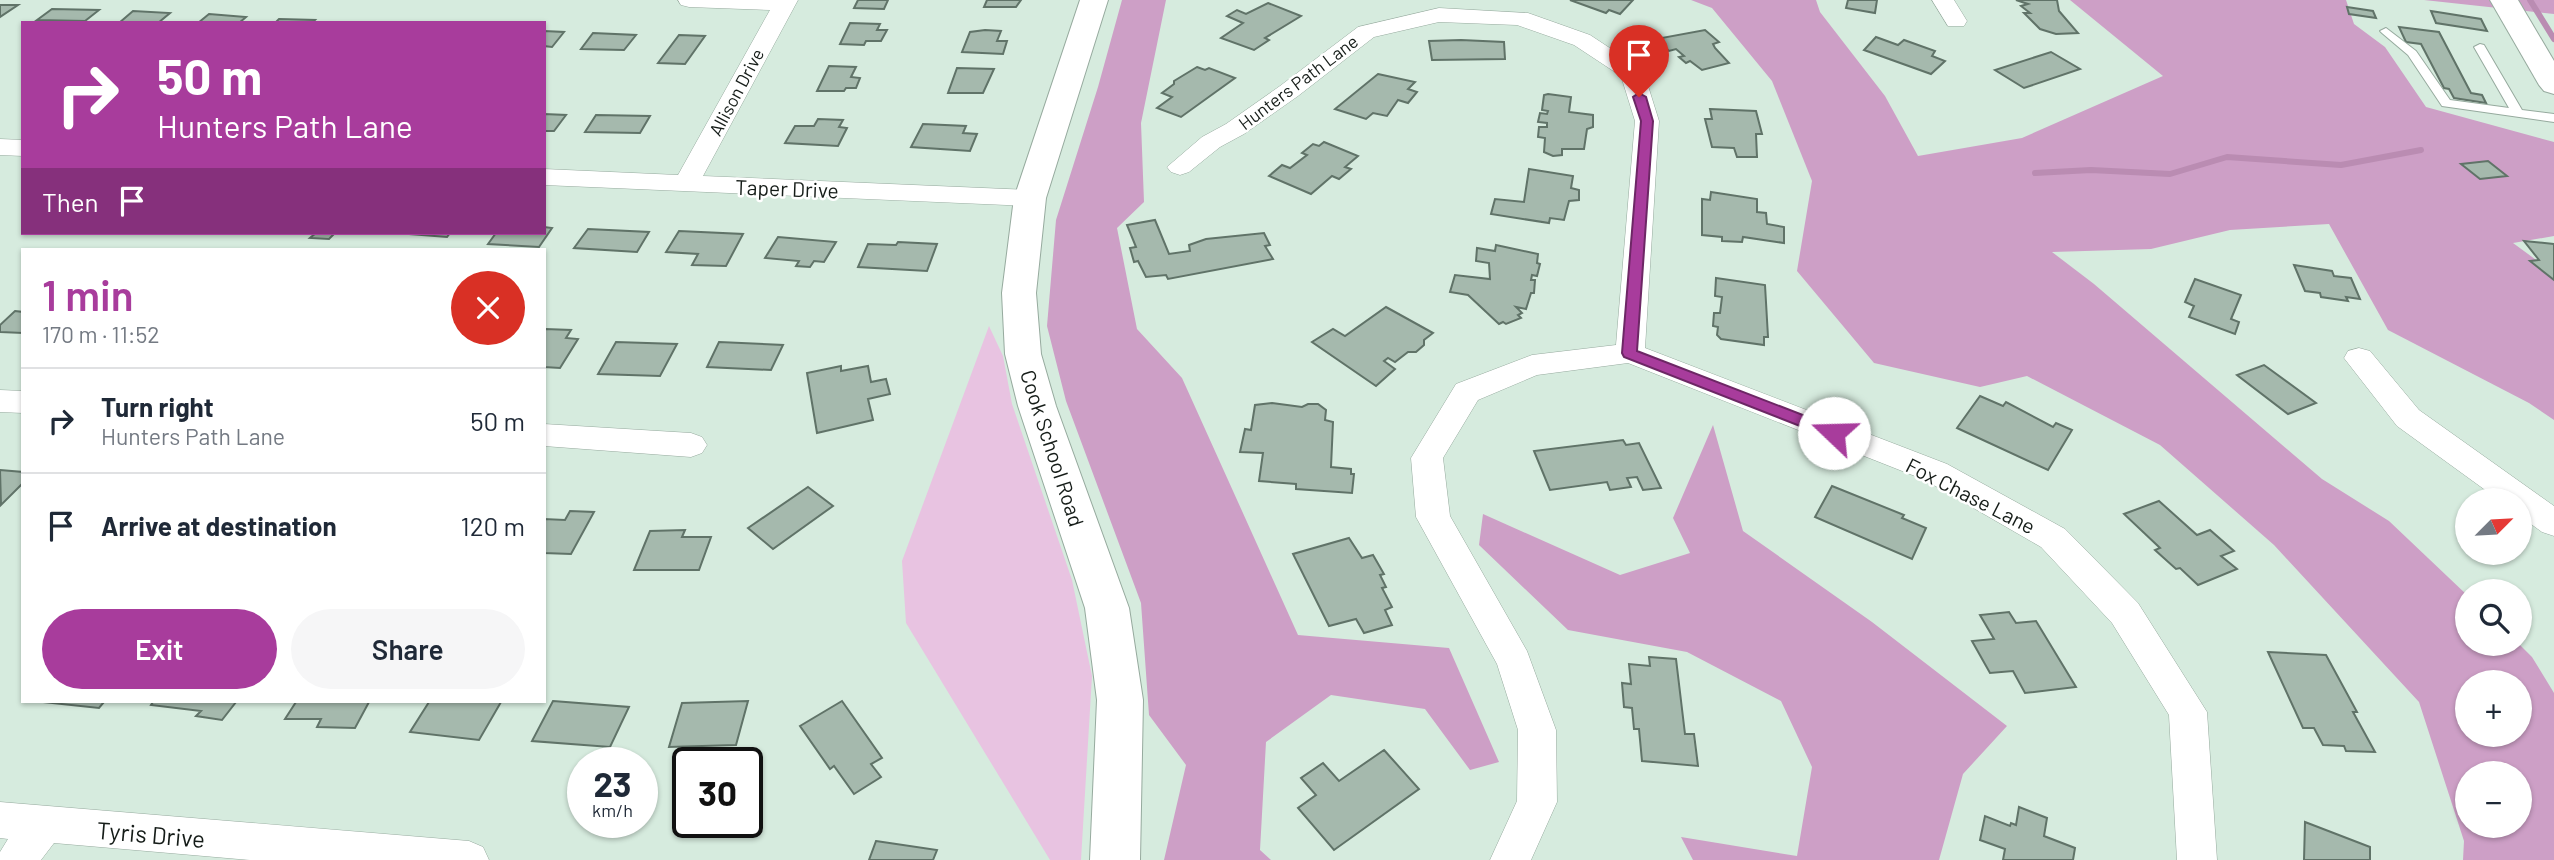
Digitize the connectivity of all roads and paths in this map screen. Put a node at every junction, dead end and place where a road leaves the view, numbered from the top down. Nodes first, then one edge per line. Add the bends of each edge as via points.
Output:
1 (690, 0) edge
2 (1094, 0) edge
3 (1942, 0) edge
4 (2504, 0) edge
5 (785, 2) edge
6 (1956, 21) dead end
7 (2386, 31) dead end
8 (2480, 47) dead end
9 (2554, 85) edge
10 (2518, 113) junction
11 (2554, 118) edge
12 (0, 147) edge
13 (21, 148) edge
14 (1180, 167) dead end
15 (546, 177) edge
16 (686, 184) junction
17 (1030, 198) junction
18 (1630, 353) junction
19 (2359, 358) dead end
20 (0, 401) edge
21 (21, 402) edge
22 (546, 435) edge
23 (691, 445) dead end
24 (2554, 523) edge
25 (0, 821) edge
26 (43, 825) junction
27 (17, 860) edge
28 (469, 860) edge
29 (1115, 860) edge
30 (1510, 860) edge
31 (2197, 860) edge

1 - 5 street
2 - 17 street, Cook School Road
3 - 6 street
4 - 9 street
5 - 16 street, Allison Drive
7 - 10 lane via 2412,53 2446,103
8 - 10 lane
10 - 11 lane
12 - 13 street
14 - 18 street, Hunters Path Lane via 1366,32 1438,15 1520,18 1582,40 1632,73 1647,121
15 - 16 street, Taper Drive
16 - 17 street, Taper Drive
17 - 29 street, Cook School Road via 1019,293 1023,354 1107,608 1120,700
18 - 30 street, Fox Chase Lane via 1532,365 1467,393 1427,458 1433,517 1514,662 1538,730 1537,802
18 - 31 street, Fox Chase Lane via 1936,472 2053,538 2124,613 2188,712
19 - 24 street via 2408,418
20 - 21 street
22 - 23 street
25 - 26 street, Tyris Drive
26 - 27 street
26 - 28 street, Tyris Drive

